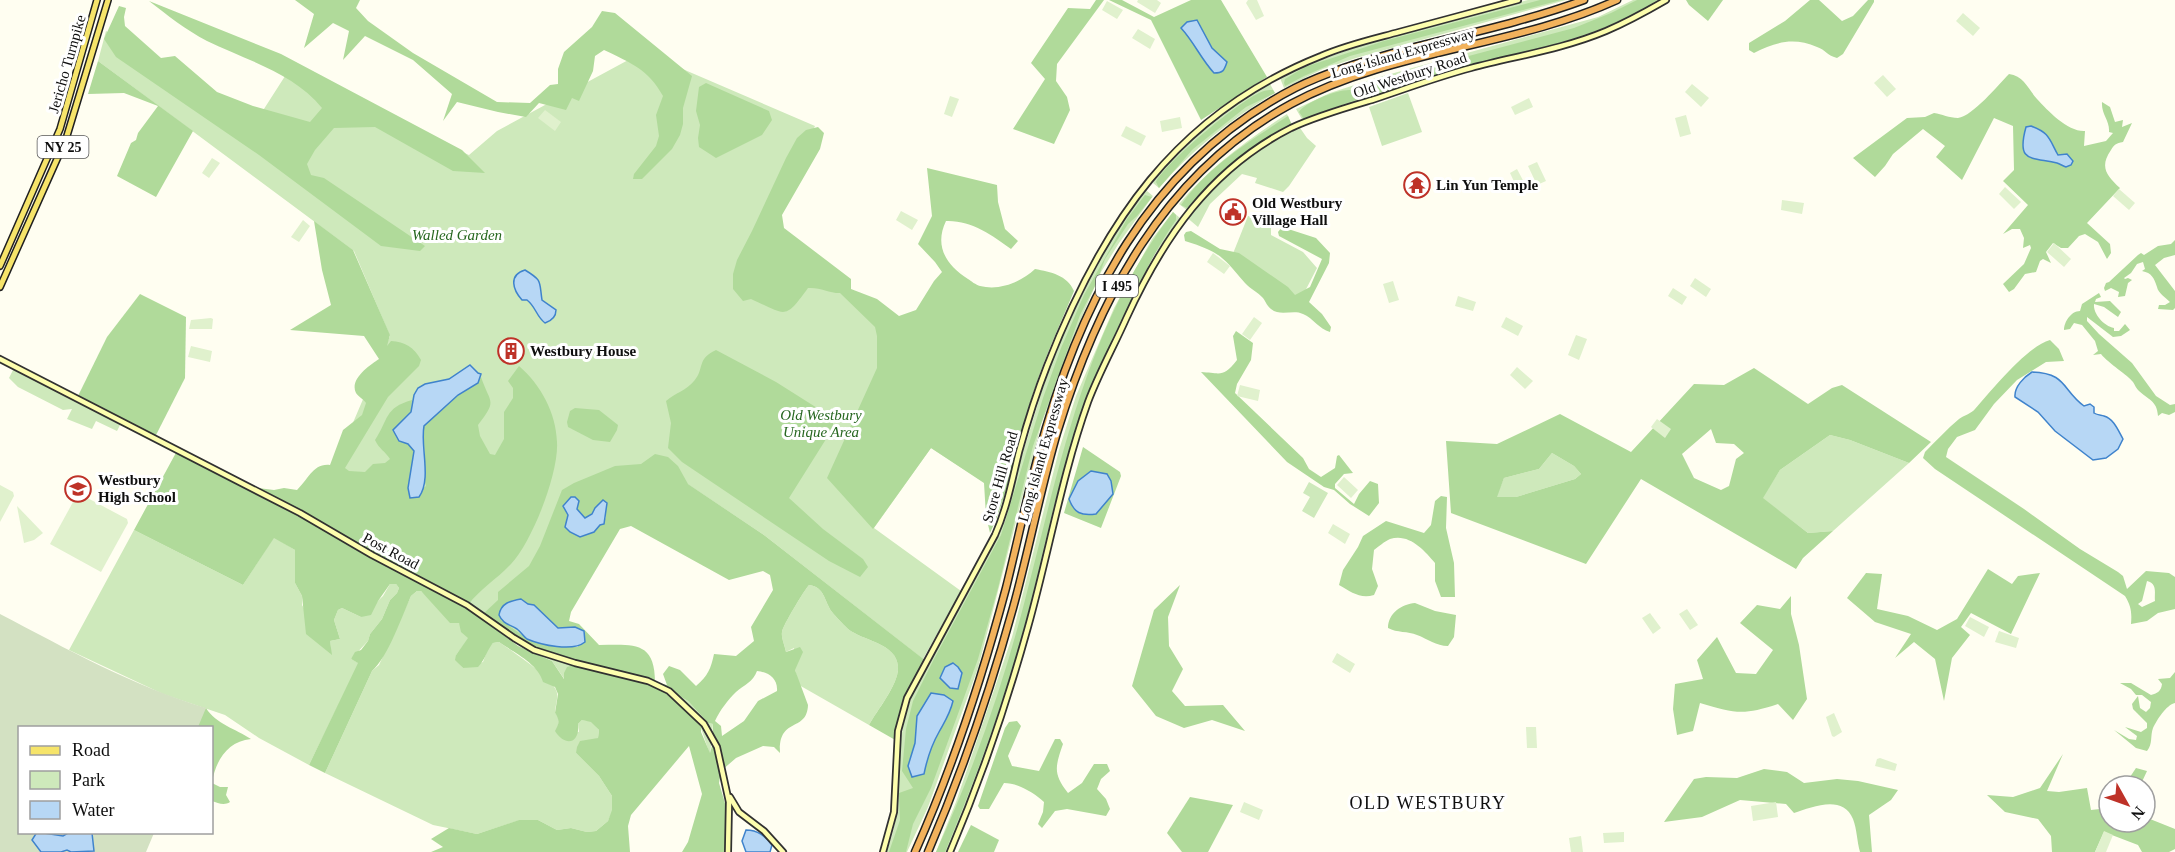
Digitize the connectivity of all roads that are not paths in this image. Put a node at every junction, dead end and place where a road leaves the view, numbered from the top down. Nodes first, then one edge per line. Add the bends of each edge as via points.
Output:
1 (98, 0) edge
2 (108, 0) edge
3 (1518, 0) edge
4 (1584, 0) edge
5 (1617, 0) edge
6 (1666, 0) edge
7 (0, 267) edge
8 (0, 287) edge
9 (0, 359) edge
10 (728, 792) junction
11 (739, 812) junction
12 (730, 818) junction
13 (728, 852) edge
14 (783, 852) edge
15 (883, 852) edge
16 (915, 852) edge
17 (928, 852) edge
18 (950, 852) edge

1 - 7 main road, Jericho Turnpike / NY 25 via 60,129
2 - 8 main road, Jericho Turnpike / NY 25 via 66,139
3 - 15 main road, Store Hill Road via 1342,48 1287,71 1210,120 1146,184 1108,236 1077,297 1037,395 998,527 910,690 898,731 895,804
4 - 16 highway, Long Island Expressway / I 495 via 1359,62 1302,85 1221,135 1151,207 1109,274 1065,372 1038,454 983,669
5 - 17 highway, Long Island Expressway / I 495 via 1567,19 1345,80 1312,94 1268,117 1233,142 1167,208 1123,274 1076,378 1053,447 991,683
6 - 18 main road, Old Westbury Road via 1595,35 1461,71 1298,125 1242,160 1185,216 1145,277 1089,401 1012,682
9 - 10 main road, Post Road via 300,513 467,605 534,650 663,687 696,715 711,734
10 - 11 main road, Post Road
10 - 12 main road, Post Road
11 - 12 main road
11 - 14 main road, Post Road
12 - 13 main road, Post Road

